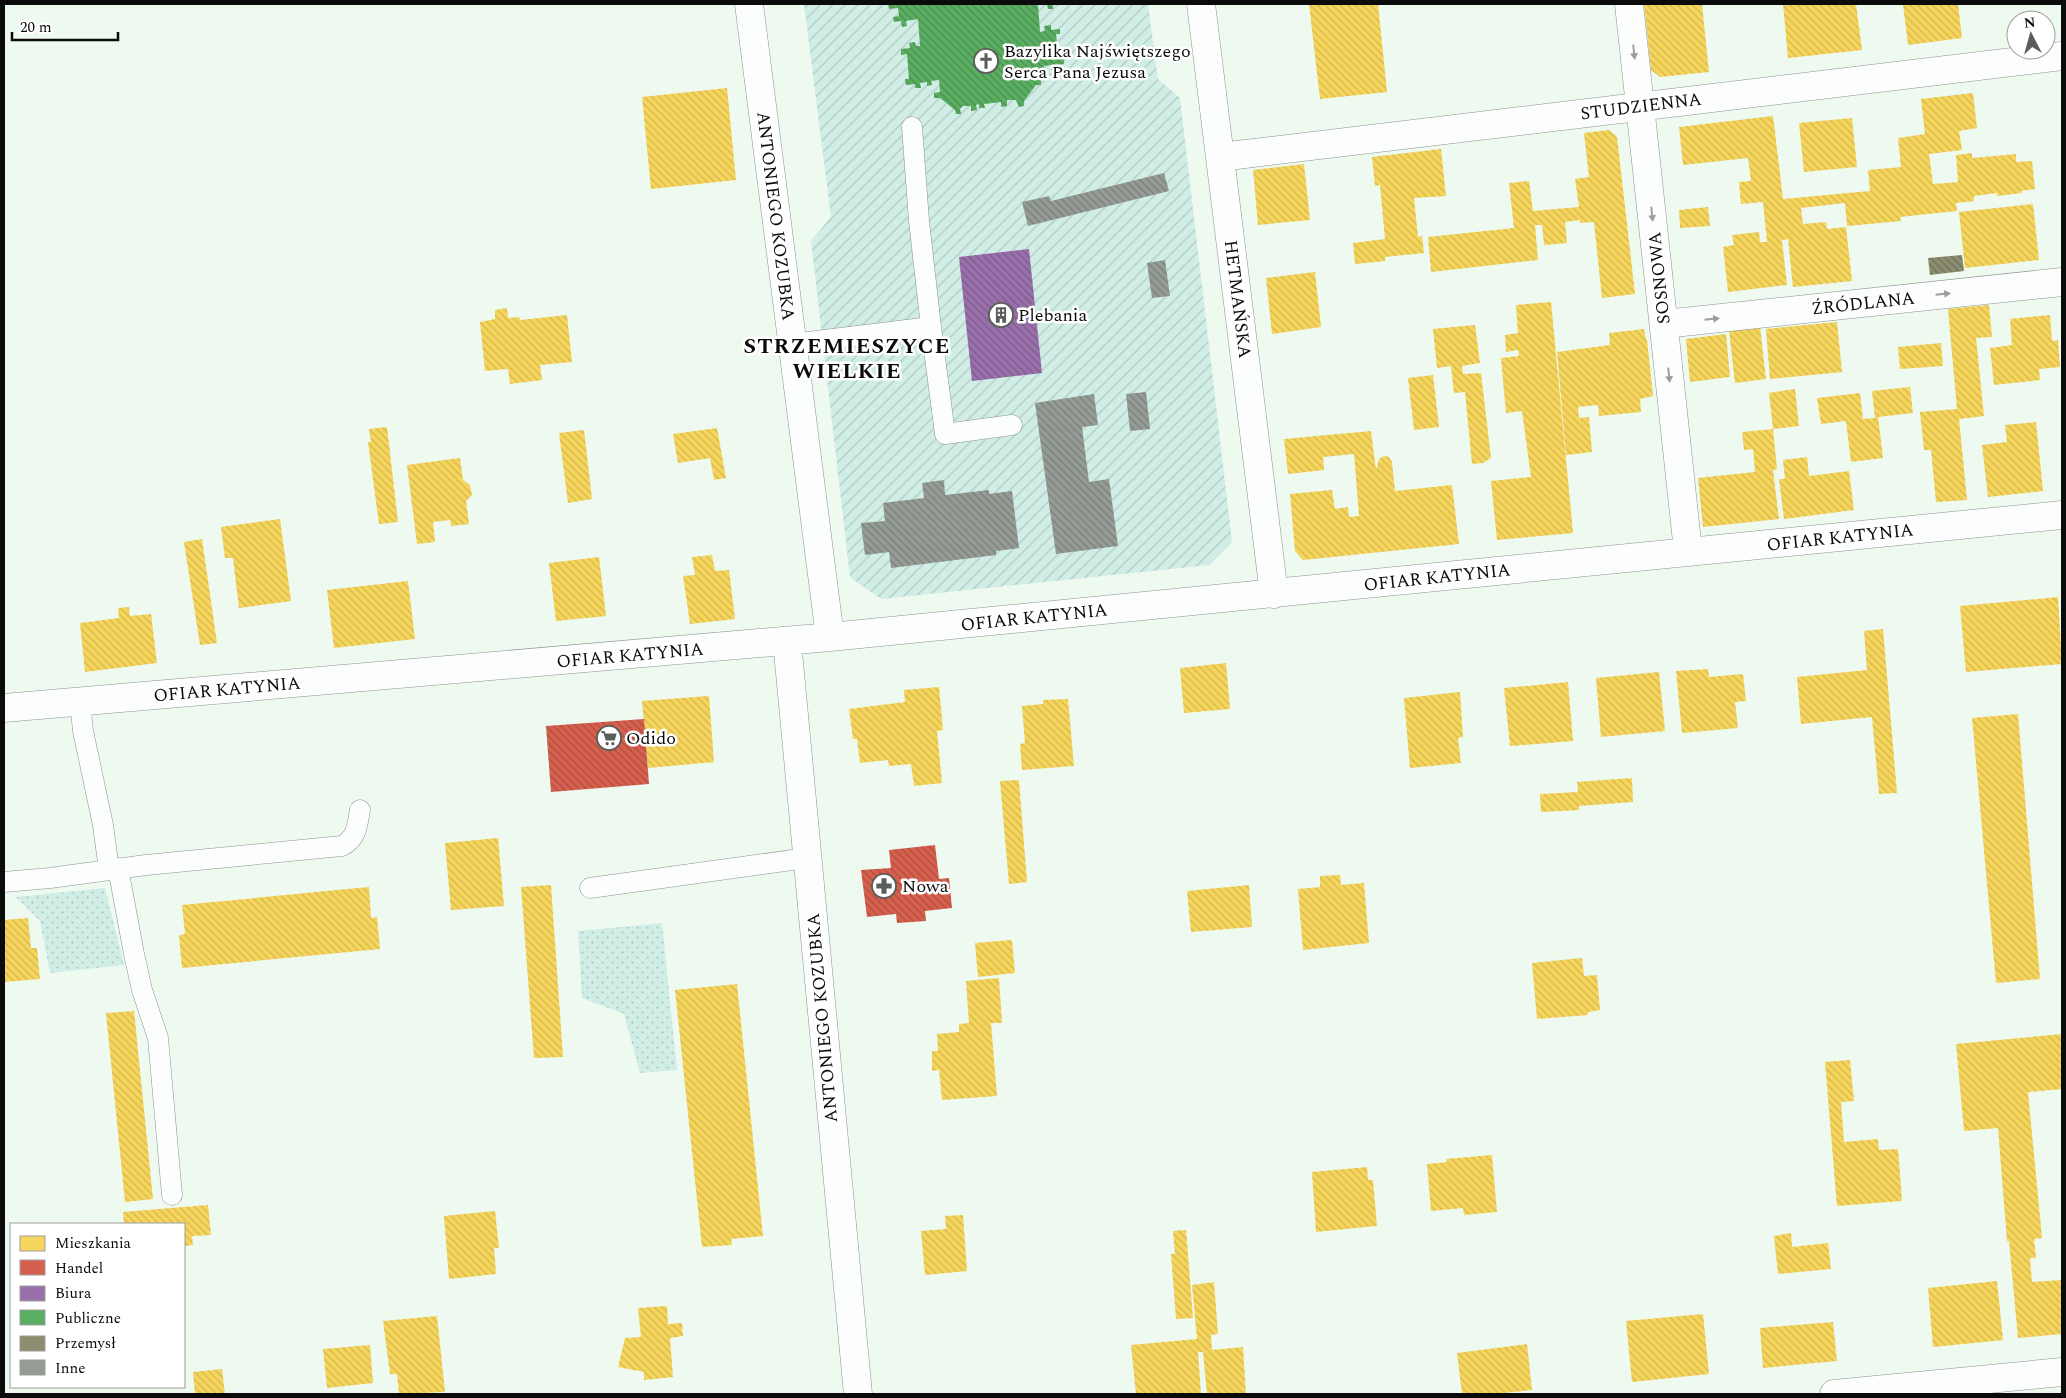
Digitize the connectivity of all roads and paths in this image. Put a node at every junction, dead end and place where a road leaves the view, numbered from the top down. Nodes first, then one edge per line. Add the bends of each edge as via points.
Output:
1 (749, 4) edge
2 (1201, 4) edge
3 (1629, 4) edge
4 (2062, 56) edge
5 (1640, 106) junction
6 (912, 127) dead end
7 (1220, 156) junction
8 (2062, 282) edge
9 (1664, 324) junction
10 (931, 327) junction
11 (792, 344) junction
12 (1012, 425) dead end
13 (2062, 515) edge
14 (1688, 551) junction
15 (1274, 594) junction
16 (830, 638) junction
17 (787, 641) junction
18 (80, 701) junction
19 (4, 708) edge
20 (360, 810) dead end
21 (807, 858) junction
22 (114, 869) junction
23 (4, 882) edge
24 (590, 888) dead end
25 (172, 1195) dead end
26 (2062, 1372) edge
27 (858, 1394) edge
28 (1834, 1394) edge

1 - 11 street, ANTONIEGO KOZUBKA
2 - 7 street, HETMAŃSKA
3 -> 5 street, SOSNOWA
4 - 5 street, STUDZIENNA
5 - 7 street, STUDZIENNA
5 -> 9 street, SOSNOWA
6 - 10 lane
7 - 15 street, HETMAŃSKA
9 -> 8 street, ŹRÓDLANA
9 -> 14 street, SOSNOWA
10 - 11 lane
10 - 12 lane via 945,434
11 - 16 street, ANTONIEGO KOZUBKA
13 - 14 street, OFIAR KATYNIA
14 - 15 street, OFIAR KATYNIA
15 - 16 street, OFIAR KATYNIA
16 - 17 street, OFIAR KATYNIA
17 - 18 street, OFIAR KATYNIA
17 - 21 street, ANTONIEGO KOZUBKA
18 - 19 street, OFIAR KATYNIA
18 - 22 lane via 83,731
20 - 22 lane via 356,833 342,846
21 - 24 lane
21 - 27 street, ANTONIEGO KOZUBKA
22 - 23 lane
22 - 25 lane via 142,990 158,1038
26 - 28 street

